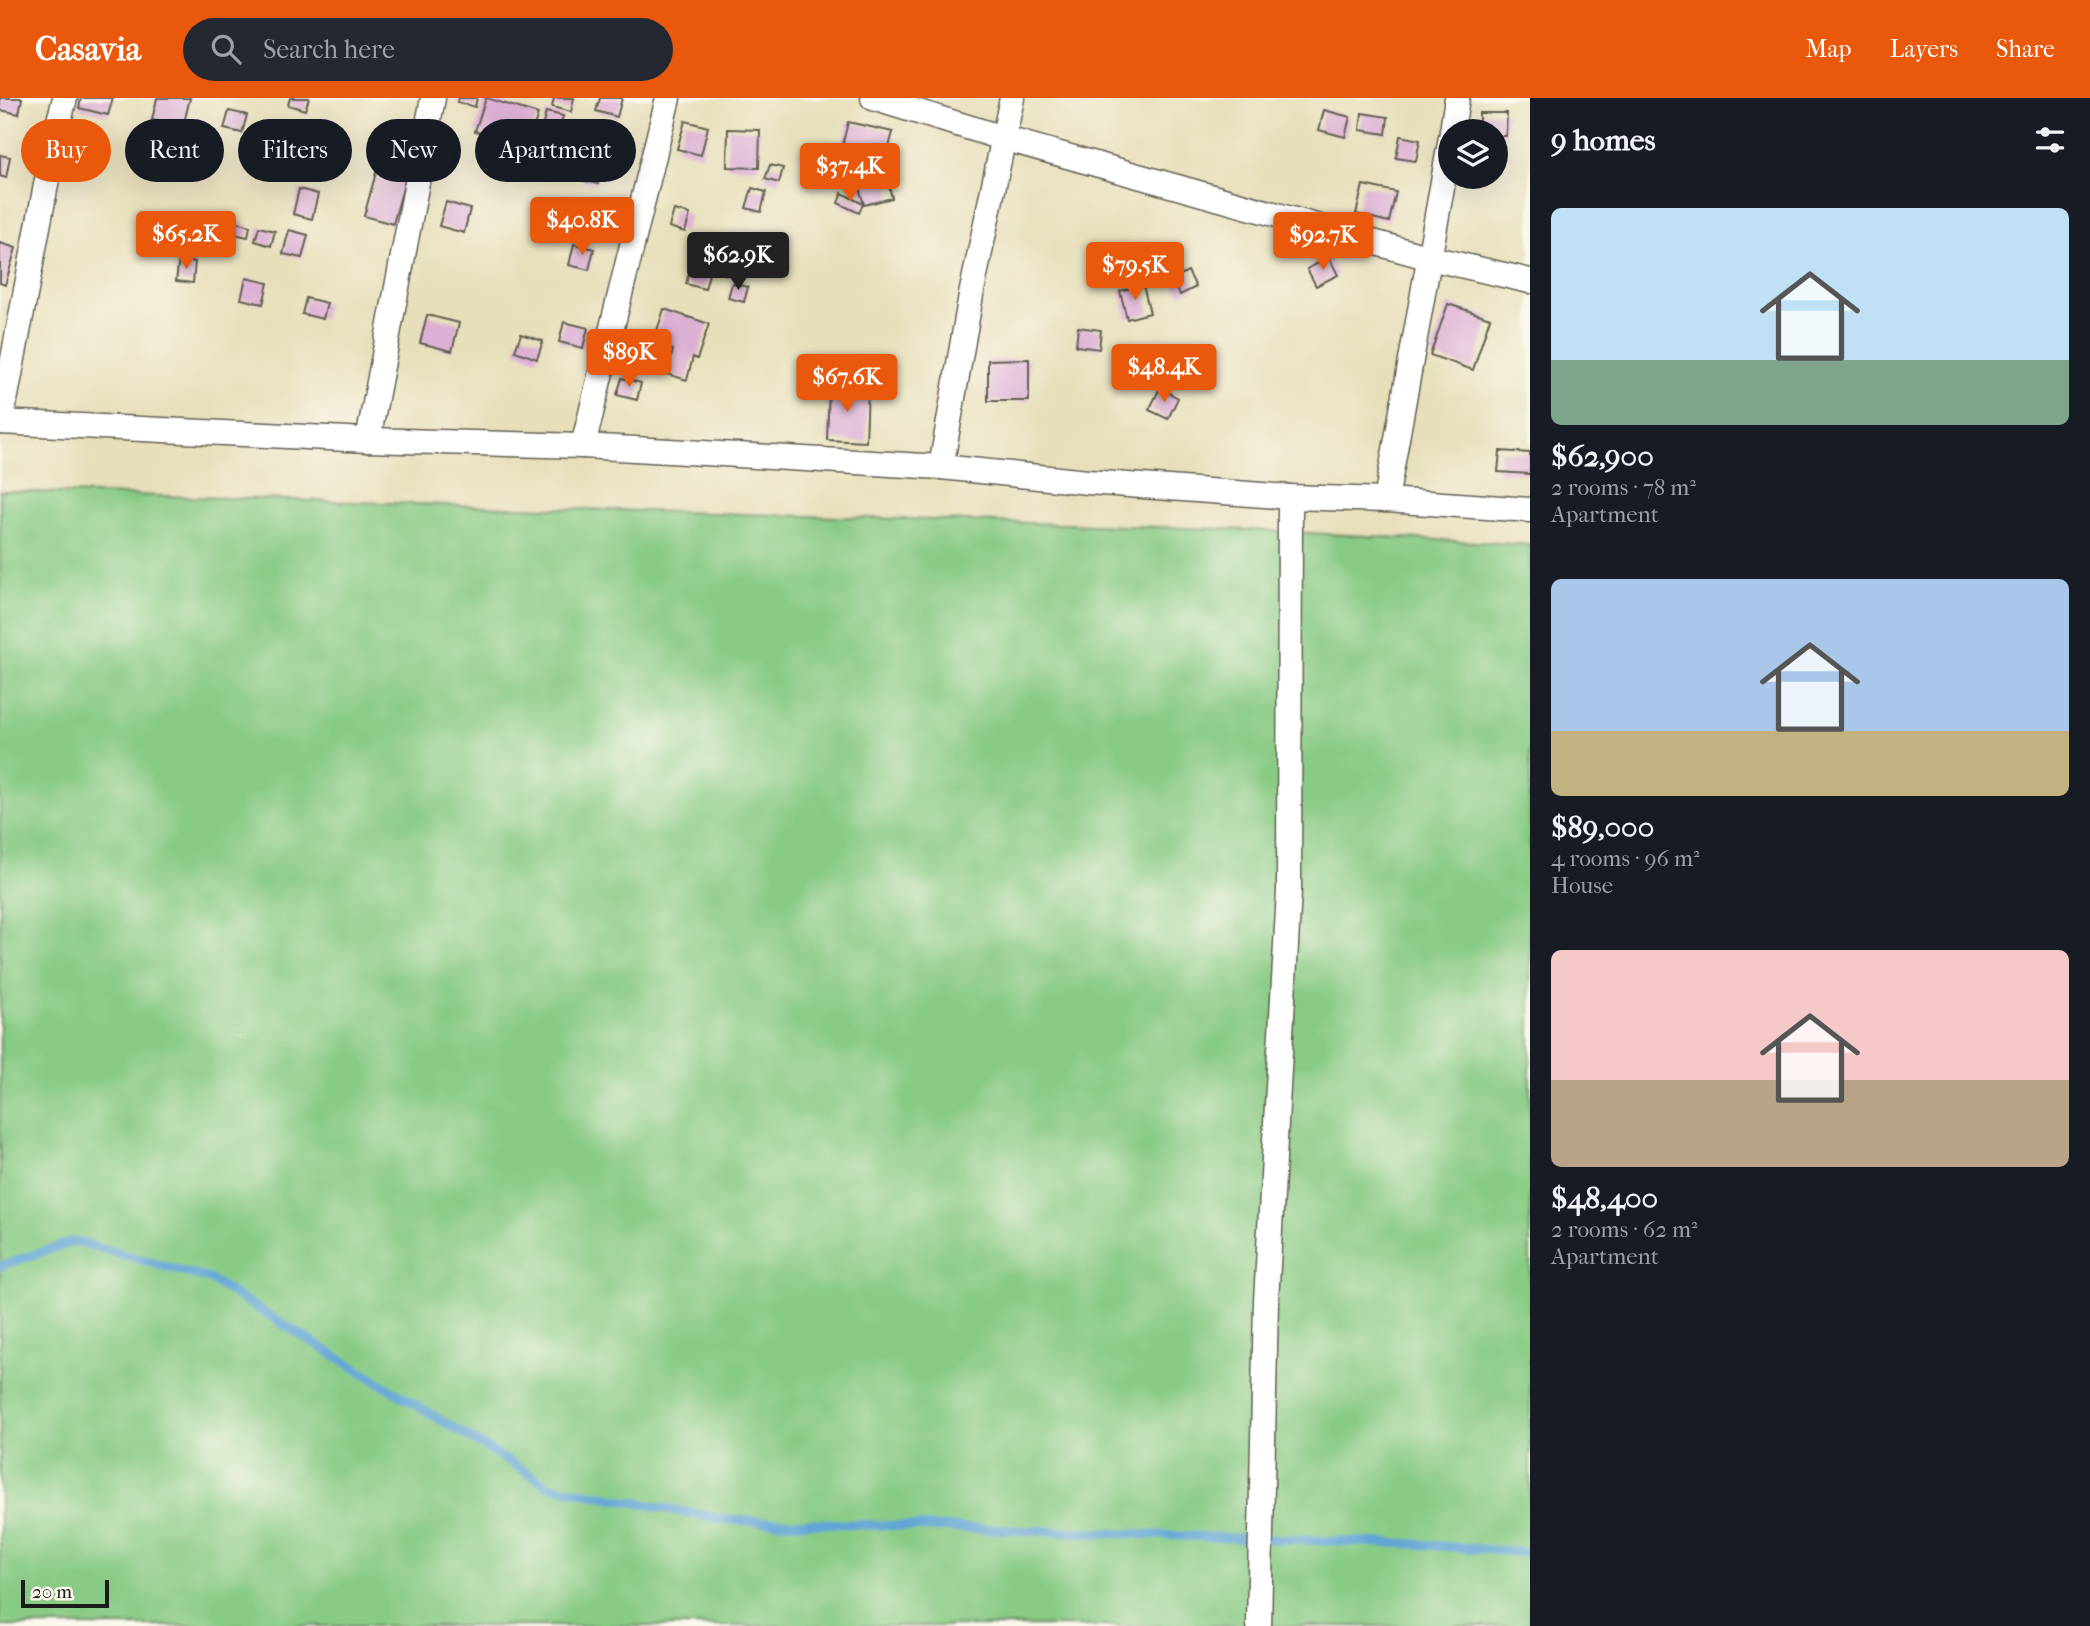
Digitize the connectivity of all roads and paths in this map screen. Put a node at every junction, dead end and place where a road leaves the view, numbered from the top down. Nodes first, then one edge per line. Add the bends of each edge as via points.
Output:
1 (65, 98) edge
2 (433, 98) edge
3 (668, 98) edge
4 (873, 98) edge
5 (1012, 98) edge
6 (1457, 98) edge
7 (1454, 119) edge
8 (1003, 138) junction
9 (1442, 189) edge
10 (1430, 258) junction
11 (1530, 281) edge
12 (9, 335) edge
13 (1, 422) edge
14 (368, 440) junction
15 (583, 446) junction
16 (941, 467) junction
17 (1290, 497) junction
18 (1386, 500) junction
19 (1530, 510) edge
20 (1259, 1626) edge

1 - 12 street
2 - 14 street
3 - 15 street
4 - 8 street
5 - 8 street
6 - 7 street
8 - 10 street
8 - 16 street
9 - 10 street
10 - 11 street
10 - 18 street
12 - 13 street
13 - 14 street
14 - 15 street
15 - 16 street
16 - 17 street
17 - 18 street
17 - 20 street via 1289,891 1266,1301
18 - 19 street

